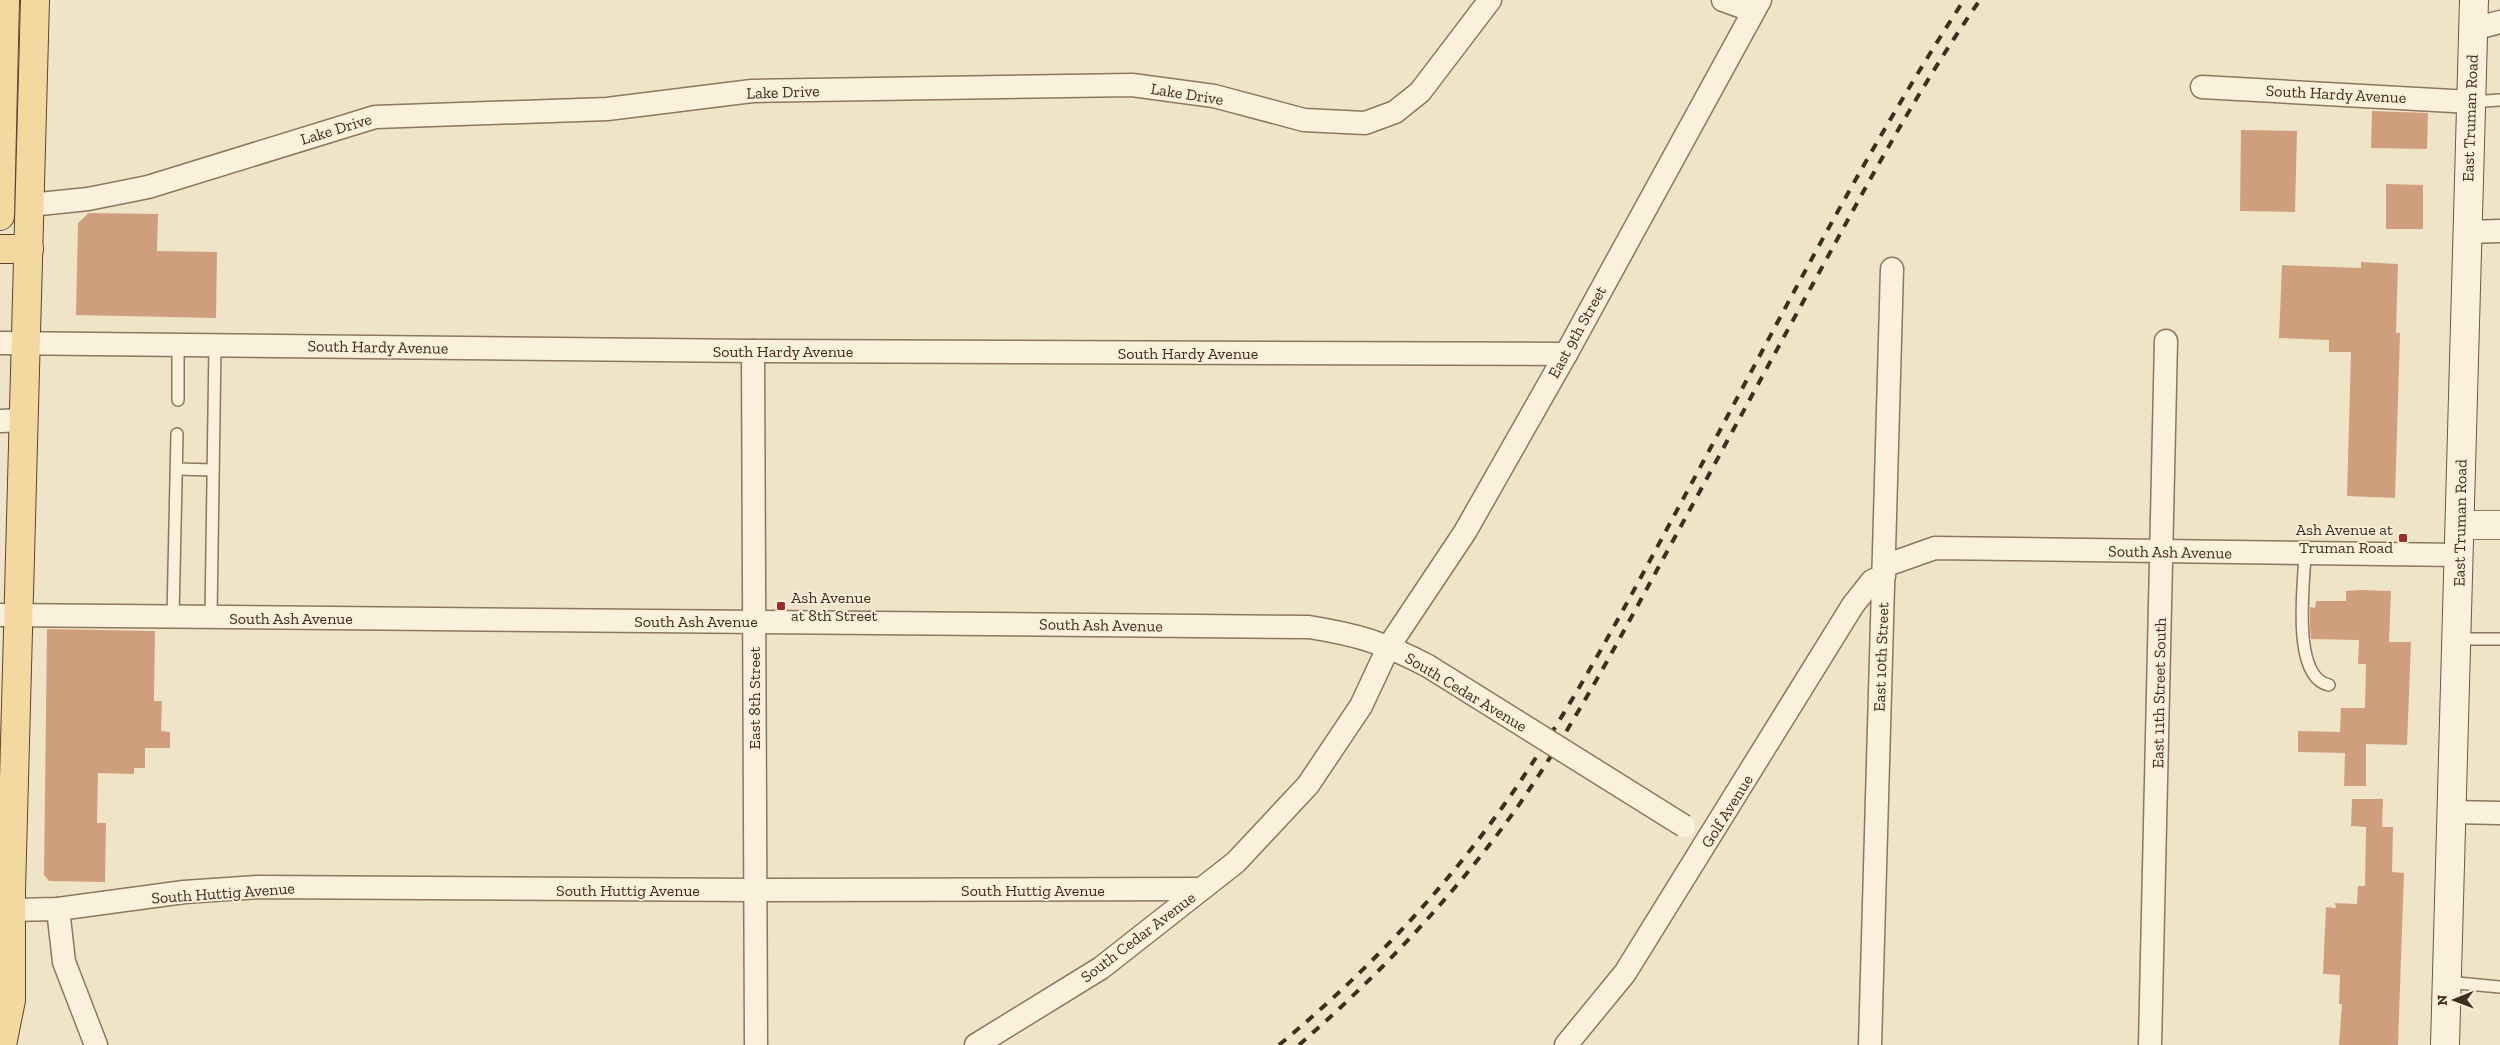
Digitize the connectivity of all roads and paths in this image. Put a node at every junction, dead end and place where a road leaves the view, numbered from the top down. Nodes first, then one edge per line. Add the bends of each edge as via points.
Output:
1 (5, 0) edge
2 (35, 0) edge
3 (1490, 0) edge
4 (1723, 0) edge
5 (2474, 0) edge
6 (1756, 6) edge
7 (2500, 22) edge
8 (2473, 29) junction
9 (2202, 87) dead end
10 (2500, 100) edge
11 (2471, 102) junction
12 (1, 132) edge
13 (32, 132) junction
14 (30, 205) junction
15 (0, 216) edge
16 (2500, 231) edge
17 (2467, 232) junction
18 (0, 249) edge
19 (29, 249) junction
20 (1892, 269) dead end
21 (2166, 341) dead end
22 (0, 343) edge
23 (27, 344) junction
24 (178, 345) junction
25 (214, 346) junction
26 (753, 351) junction
27 (1566, 354) junction
28 (178, 400) dead end
29 (12, 421) edge
30 (177, 434) dead end
31 (177, 469) junction
32 (213, 470) junction
33 (2460, 525) junction
34 (2500, 525) edge
35 (2162, 552) junction
36 (2305, 554) junction
37 (2459, 555) junction
38 (1884, 571) junction
39 (10, 615) edge
40 (173, 617) junction
41 (210, 617) junction
42 (754, 622) junction
43 (2457, 639) junction
44 (2500, 639) edge
45 (1389, 646) junction
46 (2329, 685) dead end
47 (8, 718) edge
48 (2452, 812) junction
49 (2500, 813) edge
50 (1710, 840) junction
51 (1199, 889) junction
52 (755, 890) junction
53 (58, 909) junction
54 (12, 910) junction
55 (2447, 982) junction
56 (2500, 986) edge
57 (1, 1045) edge
58 (96, 1045) edge
59 (756, 1045) edge
60 (976, 1045) edge
61 (1566, 1045) edge
62 (1870, 1045) edge
63 (2150, 1045) edge
64 (2445, 1045) edge

1 - 2 main road
1 - 12 main road
2 - 13 main road
3 - 14 street, Lake Drive via 1420,92 1395,112 1365,123 1304,120 1214,96 1132,85 752,92 607,109 375,117 148,187 88,199
4 - 6 street
5 - 8 main road, East Truman Road
6 - 27 street, East 9th Street
7 - 8 street
8 - 11 main road, East Truman Road
9 - 11 street, South Hardy Avenue
10 - 11 lane
11 - 17 main road, East Truman Road
12 - 13 street
12 - 15 main road
13 - 14 main road
14 - 19 main road
16 - 17 street
17 - 33 main road, East Truman Road
18 - 19 main road
19 - 23 main road
20 - 38 street, East 10th Street
21 - 35 street, East 11th Street South
22 - 23 street, South Hardy Avenue
23 - 24 street, South Hardy Avenue
23 - 29 main road
24 - 25 street, South Hardy Avenue
24 - 28 lane
25 - 26 street, South Hardy Avenue
25 - 32 lane
26 - 27 street, South Hardy Avenue
26 - 42 street, East 8th Street
27 - 45 street, East 9th Street via 1465,532
29 - 39 main road
30 - 31 lane
31 - 32 lane
31 - 40 lane
32 - 41 lane
33 - 34 main road
33 - 37 main road, East Truman Road
35 - 36 street, South Ash Avenue
35 - 38 street, South Ash Avenue via 1936,548
35 - 63 street, East 11th Street South
36 - 37 street, South Ash Avenue
36 - 46 lane via 2304,649 2308,666 2316,678
37 - 43 main road, East Truman Road
38 - 50 street, Golf Avenue via 1853,605
38 - 62 street, East 10th Street
39 - 40 street, South Ash Avenue
39 - 47 main road
40 - 41 street, South Ash Avenue
41 - 42 street, South Ash Avenue
42 - 45 street, South Ash Avenue via 1309,628 1350,633
42 - 52 street, East 8th Street
43 - 44 lane
43 - 48 main road, East Truman Road
45 - 50 street, South Cedar Avenue, bridge via 1428,666
45 - 51 street, South Cedar Avenue via 1361,706 1308,784 1236,862
47 - 54 main road
48 - 49 street
48 - 55 main road, East Truman Road
50 - 61 street, Golf Avenue via 1625,973
51 - 52 street, South Huttig Avenue
51 - 60 street, South Cedar Avenue via 1101,968
52 - 53 street, South Huttig Avenue via 258,887 184,892
52 - 59 street, East 8th Street
53 - 54 street
53 - 58 street via 64,962
54 - 57 main road via 11,1000
55 - 56 lane
55 - 64 main road, East Truman Road

